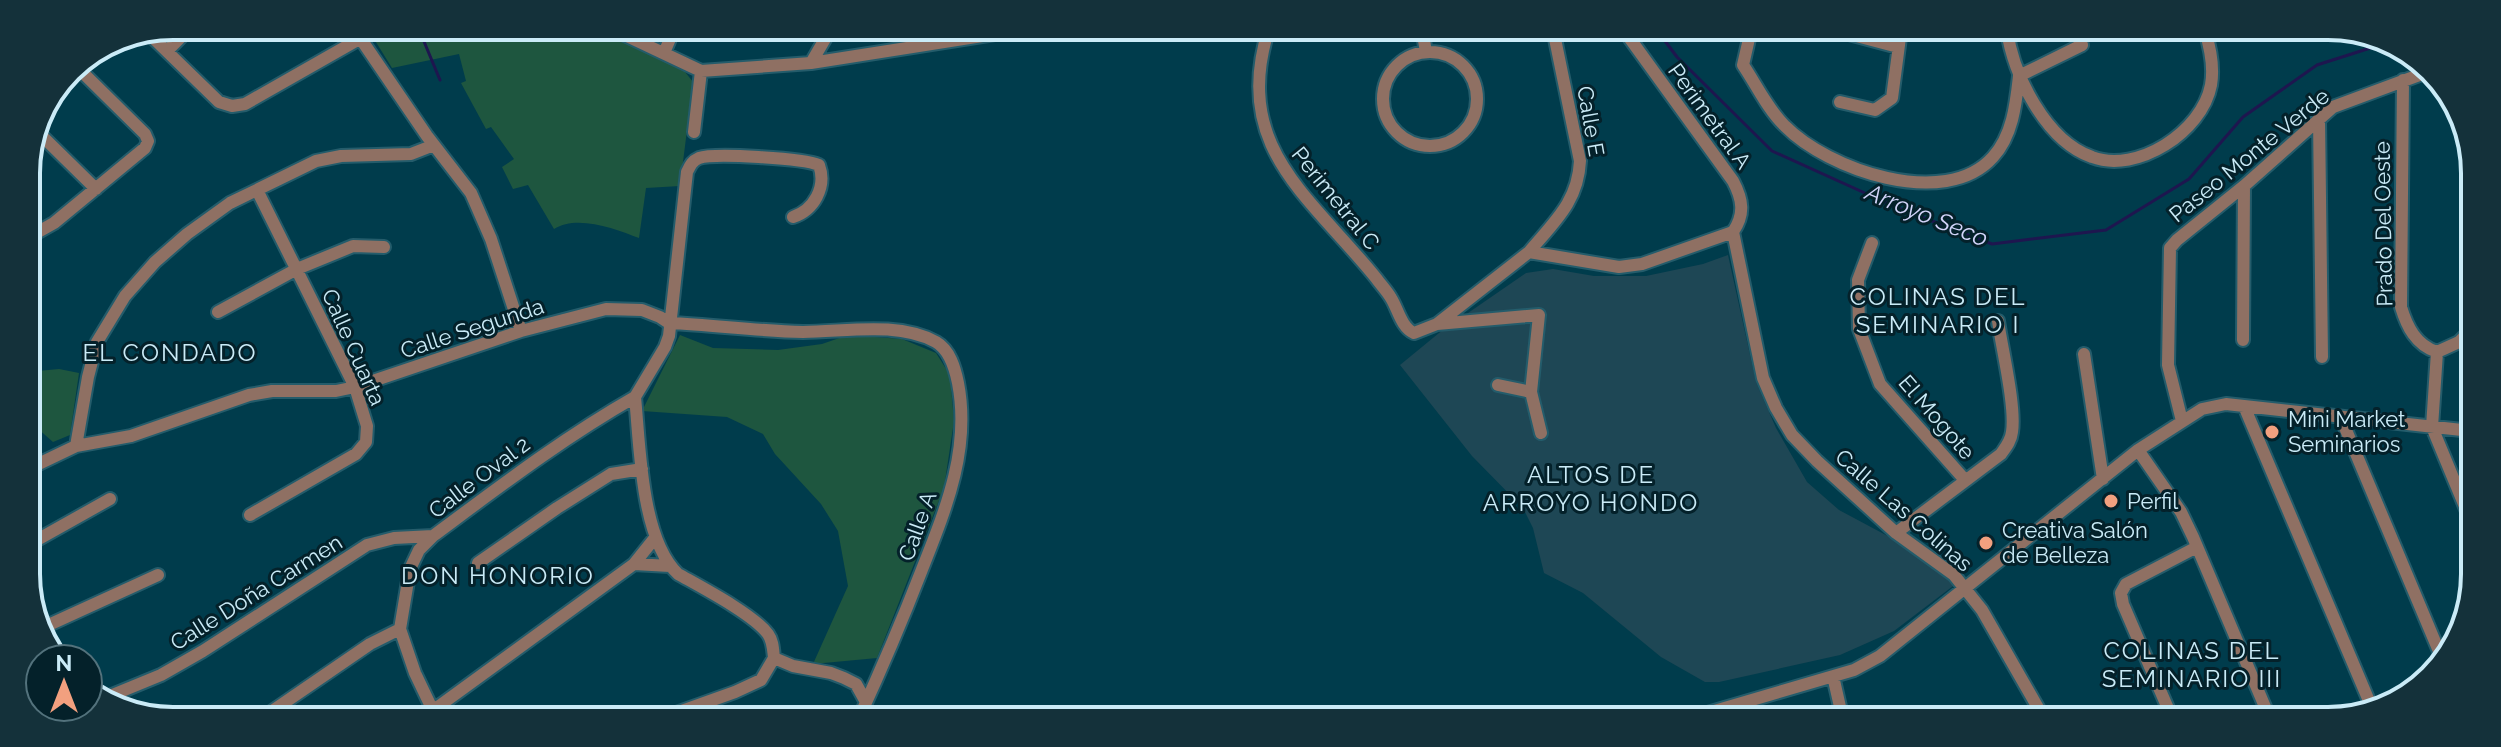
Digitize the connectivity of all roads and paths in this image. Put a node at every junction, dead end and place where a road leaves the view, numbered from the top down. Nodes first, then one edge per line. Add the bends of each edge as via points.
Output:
1 (178, 40) edge
2 (357, 40) edge
3 (362, 40) edge
4 (636, 40) edge
5 (670, 40) edge
6 (826, 40) edge
7 (831, 40) edge
8 (937, 40) edge
9 (1265, 40) edge
10 (1424, 40) edge
11 (1555, 40) edge
12 (1631, 40) edge
13 (1749, 40) edge
14 (1872, 40) edge
15 (1899, 40) edge
16 (2010, 40) edge
17 (2207, 40) edge
18 (157, 42) edge
19 (2082, 45) dead end
20 (1898, 47) junction
21 (167, 51) junction
22 (1426, 52) junction
23 (664, 53) junction
24 (843, 58) junction
25 (811, 63) junction
26 (701, 71) junction
27 (84, 74) edge
28 (2418, 75) edge
29 (2019, 76) junction
30 (2403, 80) junction
31 (1840, 102) dead end
32 (2319, 118) junction
33 (694, 132) dead end
34 (45, 139) edge
35 (434, 145) junction
36 (2244, 186) junction
37 (96, 189) junction
38 (257, 190) junction
39 (793, 217) dead end
40 (40, 231) edge
41 (1733, 232) junction
42 (1872, 243) dead end
43 (384, 247) dead end
44 (1529, 252) junction
45 (297, 269) junction
46 (218, 312) dead end
47 (1998, 321) dead end
48 (669, 323) junction
49 (1437, 324) junction
50 (521, 331) junction
51 (2243, 340) dead end
52 (2461, 340) edge
53 (937, 343) joint
54 (2437, 352) junction
55 (2084, 354) dead end
56 (2322, 357) dead end
57 (1498, 385) dead end
58 (355, 387) junction
59 (1531, 392) junction
60 (635, 397) junction
61 (2244, 406) junction
62 (2341, 418) junction
63 (2182, 421) junction
64 (2432, 427) junction
65 (2461, 430) edge
66 (1541, 433) dead end
67 (76, 446) junction
68 (2138, 450) junction
69 (40, 463) edge
70 (642, 469) junction
71 (2103, 479) junction
72 (1965, 480) junction
73 (2461, 497) edge
74 (110, 499) dead end
75 (250, 515) dead end
76 (1896, 533) junction
77 (433, 536) junction
78 (40, 538) edge
79 (654, 539) junction
80 (2197, 547) junction
81 (478, 563) dead end
82 (634, 564) junction
83 (670, 566) junction
84 (158, 575) dead end
85 (1966, 588) junction
86 (50, 624) edge
87 (400, 629) junction
88 (2438, 649) edge
89 (774, 658) junction
90 (1833, 676) junction
91 (116, 694) edge
92 (2369, 700) edge
93 (866, 702) junction
94 (278, 707) edge
95 (427, 707) edge
96 (441, 707) edge
97 (693, 707) edge
98 (864, 707) edge
99 (1728, 707) edge
100 (1840, 707) edge
101 (2038, 707) edge
102 (2167, 707) edge
103 (2265, 707) edge

1 - 21 street
2 - 21 street via 245,104 232,106 219,102
3 - 35 street
4 - 23 street
5 - 23 street
6 - 25 street
7 - 24 street
8 - 24 street
9 - 49 street, Perimetral C via 1257,90 1272,152 1391,297 1407,330 1414,333
10 - 22 street
11 - 44 street, Calle E via 1580,161 1579,179 1567,207
12 - 41 street, Perimetral A via 1733,181 1743,209
13 - 29 street via 1743,65 1784,126 1821,155 1905,182 1967,175 1993,157 2012,120
14 - 20 street
15 - 20 street
16 - 29 street
17 - 29 street via 2212,67 2205,101 2180,133 2137,157 2093,158 2076,149 2050,128
18 - 21 street
19 - 29 street
20 - 31 street via 1892,98 1875,110
22 - 22 street via 1454,58 1473,78 1477,91 1473,119 1441,145 1413,143 1401,136 1391,126 1383,99 1385,85 1400,62
23 - 26 street
24 - 25 street
25 - 26 street
26 - 33 street
27 - 37 street via 148,141
28 - 30 street, Paseo Monte Verde
30 - 32 street, Paseo Monte Verde via 2348,100
30 - 54 street, Prado Del Oeste via 2401,307 2411,332
32 - 36 street, Paseo Monte Verde
32 - 56 street
34 - 37 street
35 - 38 street via 411,154 316,161
35 - 50 street via 471,193
36 - 51 street
36 - 63 street, Paseo Monte Verde via 2170,248 2168,365
37 - 40 street
38 - 45 street, Calle Cuarta
38 - 67 street via 187,234 125,296 97,342
39 - 48 street via 803,214 819,194 819,165 797,159 707,157 691,164
41 - 44 street via 1619,267
41 - 76 street, Calle Las Colinas via 1763,378 1776,408 1792,435
42 - 72 street, El Mogote via 1858,280 1859,329 1880,384
43 - 45 street via 353,246
44 - 49 street, Calle E
45 - 46 street
45 - 58 street, Calle Cuarta
47 - 72 street via 2012,436 2001,454
48 - 50 street, Calle Segunda via 642,310 606,309
48 - 53 street, Calle Segunda via 897,332
48 - 60 street via 665,347
49 - 59 street via 1539,315
50 - 58 street, Calle Segunda
52 - 54 street
53 - 93 street, Calle A via 957,374 959,457 948,504
54 - 64 street
55 - 71 street
57 - 59 street
58 - 67 street, Calle Segunda via 249,395 131,436
58 - 75 street, Calle Cuarta via 367,426 366,442 356,454
59 - 66 street
60 - 70 street
60 - 77 street, Calle Oval 2 via 550,449
61 - 62 street
61 - 63 street via 2202,409
61 - 92 street
62 - 64 street
62 - 88 street
63 - 68 street
64 - 65 street
64 - 73 street
67 - 69 street, Calle Segunda
68 - 71 street
68 - 80 street via 2181,512
70 - 79 street
70 - 81 street via 611,474
71 - 85 street
72 - 76 street
74 - 78 street
76 - 85 street, Calle Las Colinas
77 - 87 street, Calle Oval 2 via 410,569
77 - 91 street, Calle Doña Carmen via 367,545 203,651
79 - 82 street
79 - 83 street
80 - 102 street via 2126,584 2121,593
80 - 103 street
82 - 83 street
82 - 96 street
83 - 89 street via 767,633
84 - 86 street
85 - 90 street via 1880,656
85 - 101 street, Calle Las Colinas
87 - 94 street
87 - 95 street
89 - 93 street via 844,678 856,684
89 - 97 street via 761,680
90 - 99 street
90 - 100 street
93 - 98 street, Calle A

